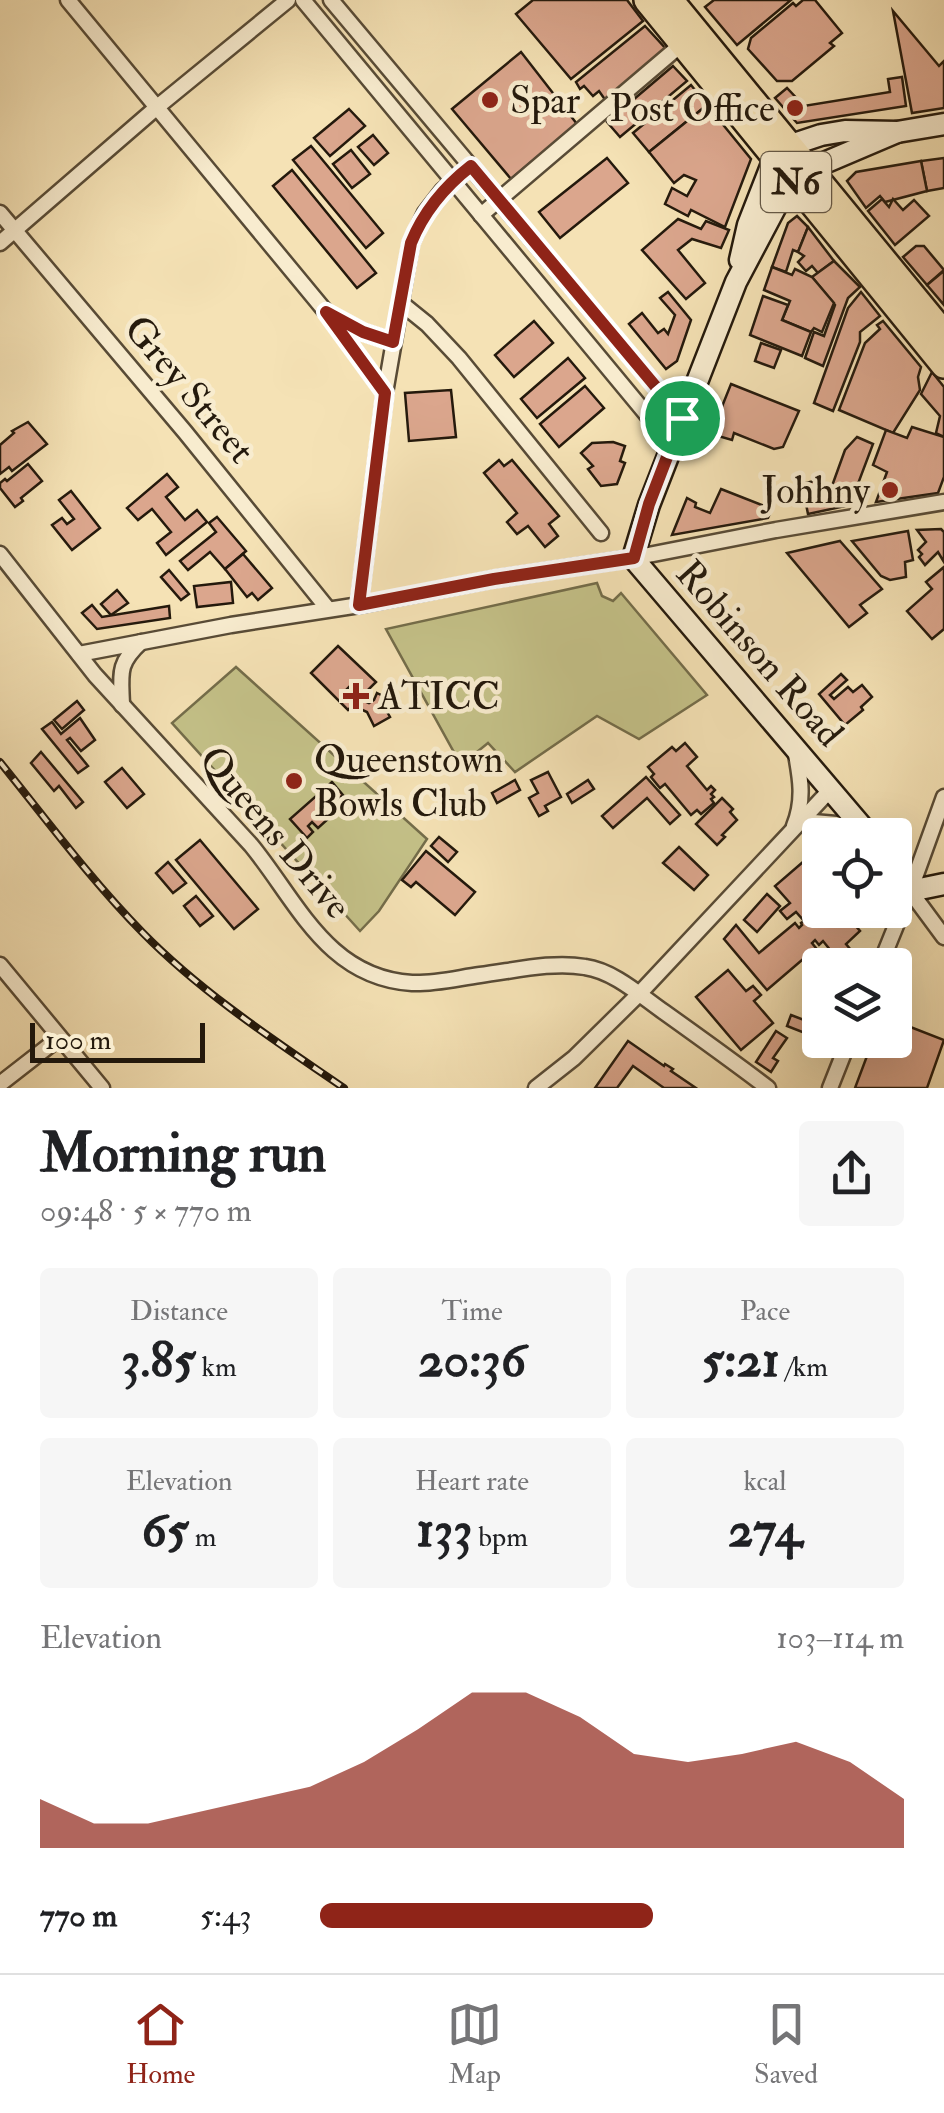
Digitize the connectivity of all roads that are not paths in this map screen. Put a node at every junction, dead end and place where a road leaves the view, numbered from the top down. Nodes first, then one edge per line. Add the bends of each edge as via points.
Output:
1 (68, 0) edge
2 (288, 0) edge
3 (303, 0) edge
4 (331, 0) edge
5 (647, 0) edge
6 (670, 0) edge
7 (357, 31) junction
8 (683, 43) junction
9 (341, 46) junction
10 (156, 108) junction
11 (944, 124) edge
12 (896, 132) junction
13 (783, 150) junction
14 (471, 166) junction
15 (802, 174) junction
16 (453, 180) junction
17 (499, 200) junction
18 (0, 213) edge
19 (481, 215) junction
20 (15, 231) junction
21 (0, 243) edge
22 (736, 282) junction
23 (401, 303) junction
24 (326, 312) junction
25 (944, 334) edge
26 (393, 342) junction
27 (944, 365) edge
28 (385, 393) junction
29 (682, 418) junction
30 (672, 445) junction
31 (944, 502) edge
32 (601, 533) dead end
33 (0, 554) edge
34 (634, 558) junction
35 (359, 605) junction
36 (328, 609) junction
37 (142, 642) junction
38 (79, 654) junction
39 (122, 704) junction
40 (794, 745) junction
41 (831, 789) junction
42 (944, 797) edge
43 (855, 818) edge
44 (797, 826) junction
45 (802, 826) edge
46 (944, 884) edge
47 (912, 885) edge
48 (912, 891) edge
49 (912, 894) edge
50 (944, 937) edge
51 (0, 965) edge
52 (639, 994) junction
53 (59, 1038) junction
54 (842, 1058) edge
55 (0, 1084) edge
56 (102, 1088) edge
57 (536, 1088) edge
58 (768, 1088) edge
59 (830, 1088) edge

1 - 10 street
2 - 10 street
3 - 9 street
4 - 7 street
5 - 8 highway, N6
6 - 13 highway, N6
7 - 9 street
7 - 14 street
8 - 13 highway, N6
8 - 17 street
9 - 16 street
10 - 20 street
10 - 24 street
11 - 12 street
12 - 13 street via 845,131
12 - 15 street
13 - 15 highway, N6
13 - 22 street, Robinson Road via 748,225
14 - 16 street
14 - 17 street
15 - 22 street, Robinson Road via 778,201
15 - 25 highway, N6
15 - 27 highway, N6
16 - 19 street
16 - 23 street via 417,228
17 - 19 street
17 - 29 street
18 - 20 street, Grey Street
19 - 30 street
20 - 21 street
20 - 36 street, Grey Street
22 - 29 street, Robinson Road
23 - 26 street
23 - 32 street via 460,358
24 - 26 street
24 - 28 street
26 - 28 street
28 - 35 street
29 - 30 street, Robinson Road
30 - 34 street, Robinson Road
31 - 34 street
33 - 38 street, Queens Drive
34 - 35 street
34 - 40 street, Robinson Road
35 - 36 street
36 - 37 street
37 - 38 street
37 - 39 street via 121,666
38 - 39 street, Queens Drive
39 - 52 street, Queens Drive via 272,870 313,932 347,960 415,983 583,966
40 - 41 street, Robinson Road
40 - 44 street via 802,795
41 - 43 street, Robinson Road
41 - 44 street
42 - 47 street
44 - 45 street
44 - 52 street
46 - 48 street
49 - 50 street
51 - 53 street
52 - 57 street
52 - 58 street, Queens Drive
53 - 55 street
53 - 56 street
54 - 59 street

